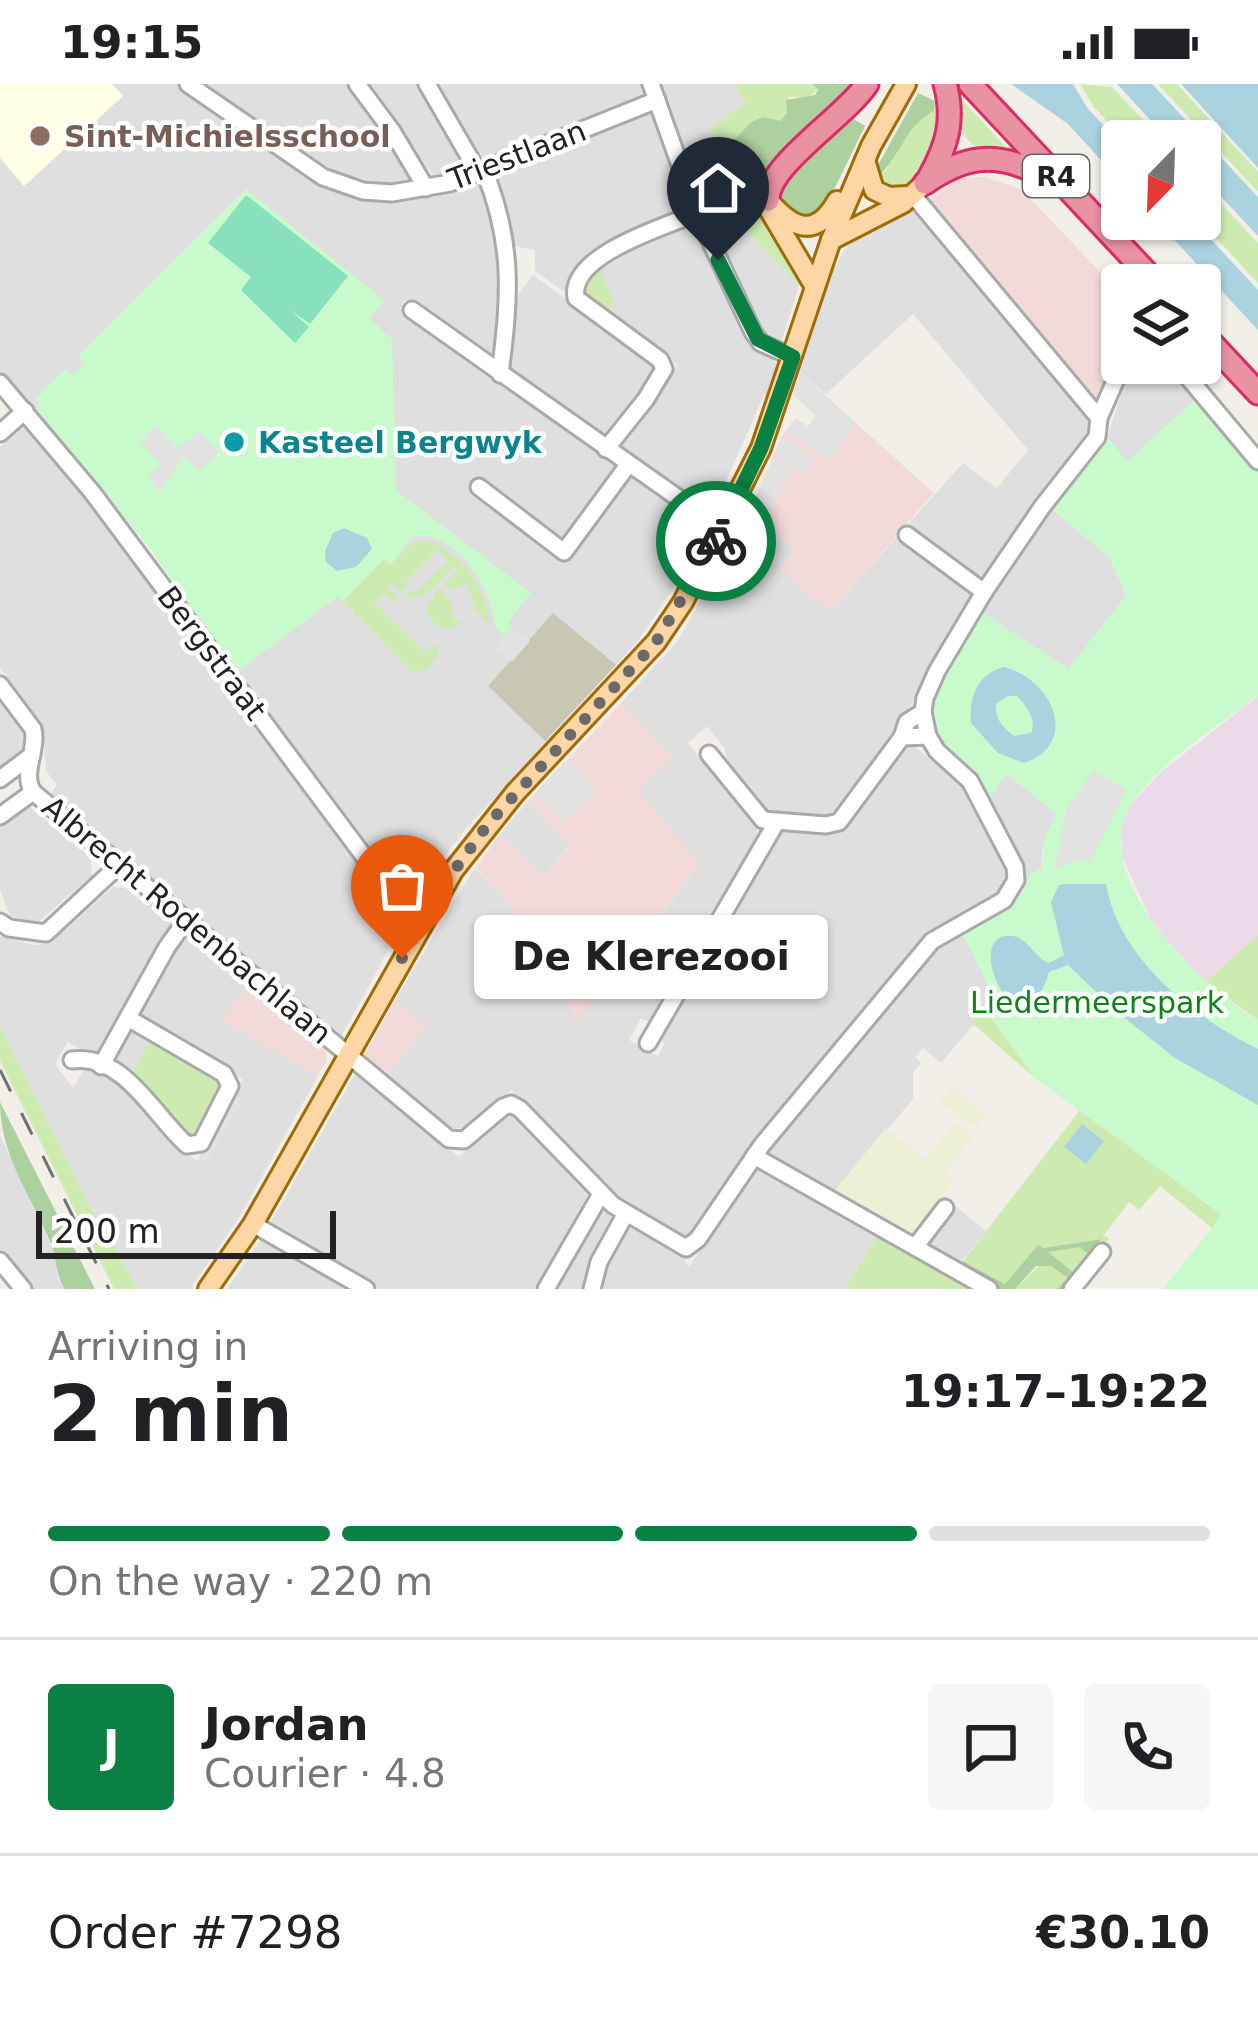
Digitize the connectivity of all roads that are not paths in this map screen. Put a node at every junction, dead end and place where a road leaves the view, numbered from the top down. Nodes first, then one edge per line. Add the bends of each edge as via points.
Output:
1 (188, 84) edge
2 (357, 84) edge
3 (428, 84) edge
4 (867, 84) edge
5 (950, 84) edge
6 (970, 84) edge
7 (904, 87) edge
8 (654, 92) edge
9 (865, 160) junction
10 (481, 171) junction
11 (1036, 172) junction
12 (853, 185) junction
13 (426, 188) junction
14 (919, 189) junction
15 (768, 200) junction
16 (697, 213) junction
17 (831, 240) junction
18 (1133, 264) edge
19 (1138, 264) edge
20 (815, 287) junction
21 (412, 310) dead end
22 (1221, 353) edge
23 (793, 357) junction
24 (500, 374) junction
25 (0, 383) edge
26 (1114, 384) edge
27 (1194, 384) edge
28 (1258, 393) edge
29 (25, 411) junction
30 (1099, 418) junction
31 (0, 433) edge
32 (606, 449) junction
33 (1258, 461) edge
34 (628, 465) junction
35 (479, 487) dead end
36 (722, 529) junction
37 (907, 535) dead end
38 (984, 592) junction
39 (0, 685) edge
40 (923, 712) junction
41 (928, 736) junction
42 (902, 737) junction
43 (709, 754) dead end
44 (32, 755) junction
45 (0, 779) edge
46 (31, 789) junction
47 (0, 817) edge
48 (776, 823) junction
49 (119, 865) junction
50 (187, 920) junction
51 (0, 922) edge
52 (421, 924) junction
53 (128, 1018) junction
54 (648, 1043) dead end
55 (346, 1055) junction
56 (72, 1060) dead end
57 (101, 1066) junction
58 (754, 1156) junction
59 (601, 1194) junction
60 (945, 1208) dead end
61 (625, 1215) junction
62 (253, 1223) junction
63 (915, 1247) junction
64 (1102, 1252) dead end
65 (0, 1261) edge
66 (22, 1289) edge
67 (208, 1289) edge
68 (367, 1289) edge
69 (546, 1289) edge
70 (592, 1289) edge
71 (988, 1289) edge
72 (1072, 1289) edge

1 - 13 street, Triestlaan via 323,178 371,191
2 - 13 street
3 - 10 street
4 - 15 highway via 773,178
5 - 11 highway
5 - 14 highway via 949,133
6 - 19 highway, R4
7 - 9 main road
8 - 10 street, Triestlaan
8 - 16 street
9 - 12 main road
9 - 14 main road via 880,195
10 - 13 street, Triestlaan
10 - 24 street via 508,250
11 - 14 highway, R4 via 982,157
11 - 18 highway
12 - 15 main road via 812,225 785,221
12 - 17 main road
14 - 17 main road
14 - 30 street
15 - 20 main road
16 - 23 street via 758,339
16 - 32 street via 594,258 575,283 576,298 663,366
17 - 20 main road
20 - 23 main road
21 - 24 street
22 - 28 highway
23 - 36 main road
24 - 32 street
25 - 29 street, Bergstraat
26 - 30 street
27 - 33 street
29 - 31 street
29 - 52 street, Bergstraat
30 - 38 street via 1097,436
32 - 34 street
34 - 35 street via 564,552
34 - 36 street
36 - 52 main road via 656,642 505,805
37 - 38 street
38 - 40 street via 931,682
39 - 44 street via 33,729
40 - 41 street
40 - 42 street
41 - 42 street
41 - 58 street via 970,781 1015,867 1013,890 932,941
42 - 48 street via 839,822
43 - 48 street via 756,816
44 - 45 street
44 - 46 street
46 - 47 street
46 - 49 street, Albrecht Rodenbachlaan
48 - 54 street
49 - 50 street, Albrecht Rodenbachlaan
49 - 51 street via 46,933
50 - 53 street
50 - 55 street, Albrecht Rodenbachlaan
52 - 55 main road
53 - 57 street
53 - 57 street via 224,1074 228,1096 202,1143 188,1145 138,1088
55 - 59 street, Albrecht Rodenbachlaan via 449,1139 464,1140 512,1104
55 - 62 main road
56 - 57 street
58 - 61 street via 686,1248
58 - 63 street
59 - 61 street
59 - 69 street
60 - 63 street
61 - 70 street
62 - 67 main road
62 - 68 street
63 - 71 street
64 - 72 street
65 - 66 street

